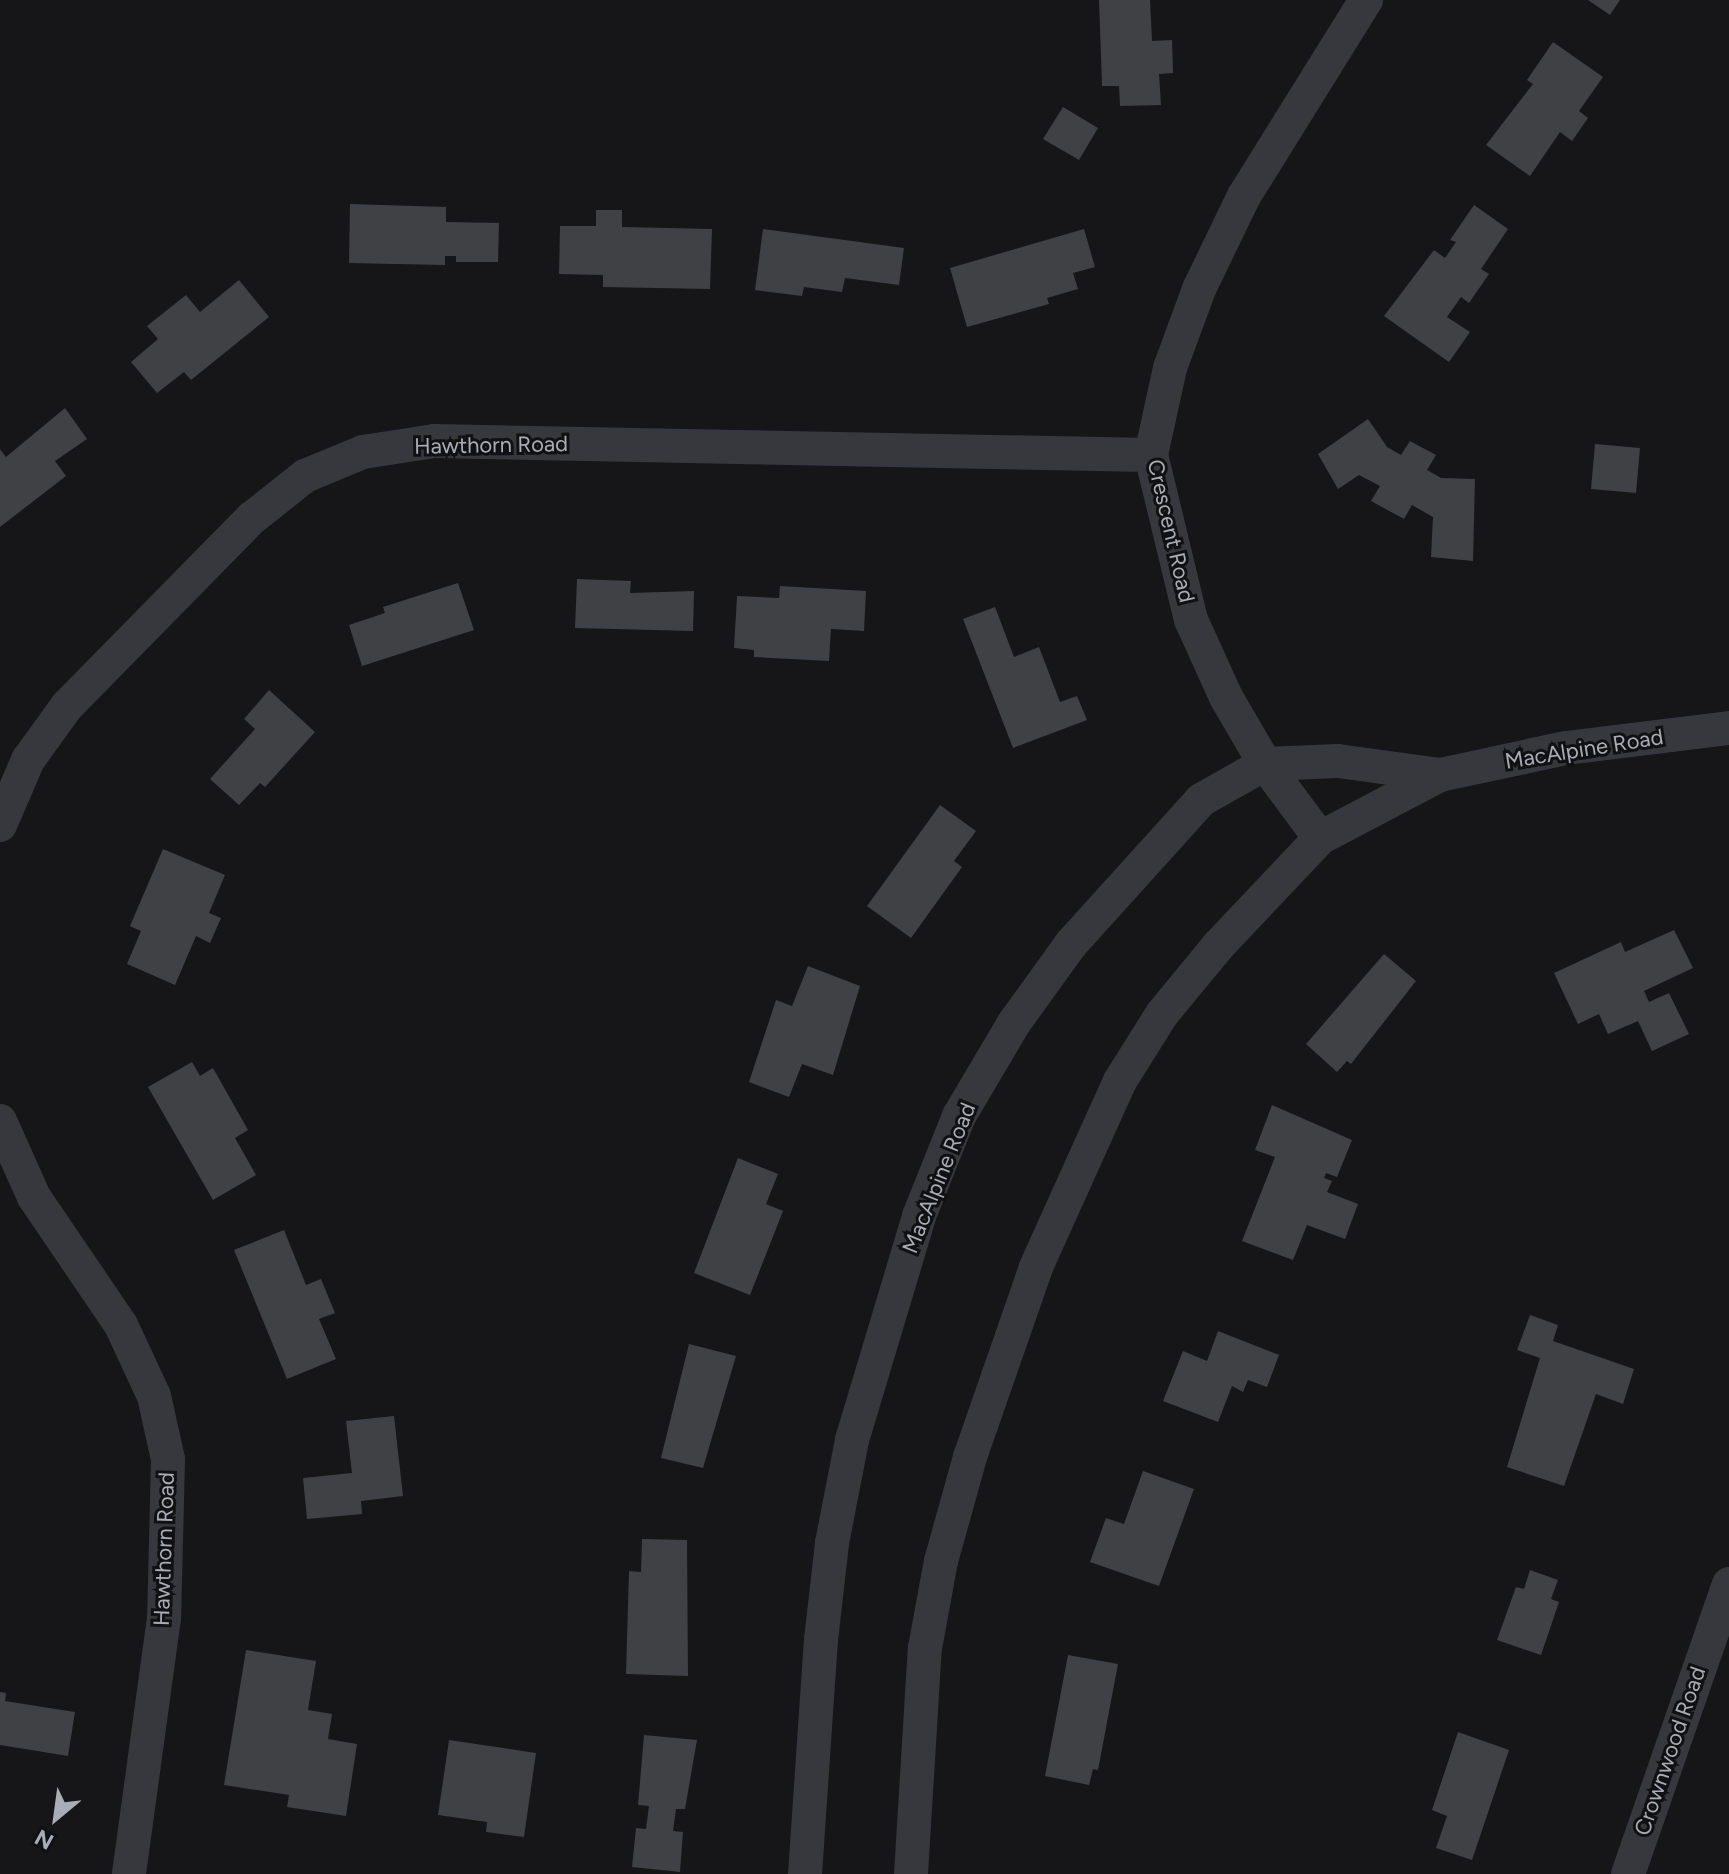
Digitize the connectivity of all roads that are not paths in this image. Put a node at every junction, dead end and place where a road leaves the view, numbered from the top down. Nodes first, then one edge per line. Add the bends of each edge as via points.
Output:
1 (1366, 0) edge
2 (1151, 455) junction
3 (1729, 728) edge
4 (1265, 764) junction
5 (1440, 775) junction
6 (0, 825) edge
7 (1320, 838) junction
8 (0, 1121) edge
9 (1729, 1584) edge
10 (129, 1874) edge
11 (805, 1874) edge
12 (911, 1874) edge
13 (1628, 1874) edge

1 - 2 street, Crescent Road via 1244,196 1199,289 1170,368
2 - 4 street, Crescent Road via 1191,620 1226,697
2 - 6 street, Hawthorn Road via 434,441 363,452 305,476 252,518 67,706 28,760
3 - 5 street, MacAlpine Road via 1566,748
4 - 5 street, MacAlpine Road via 1338,761
4 - 7 street, Crescent Road
4 - 11 street, MacAlpine Road via 1201,800 1075,939 1014,1023 959,1116 919,1216 849,1456 822,1626
5 - 7 street, MacAlpine Road
7 - 12 street, MacAlpine Road via 1162,1014 1120,1081 1036,1267 970,1457 941,1561 925,1648
8 - 10 street, Hawthorn Road via 34,1197 121,1325 154,1396 168,1459 164,1618
9 - 13 street, Crownwood Road

